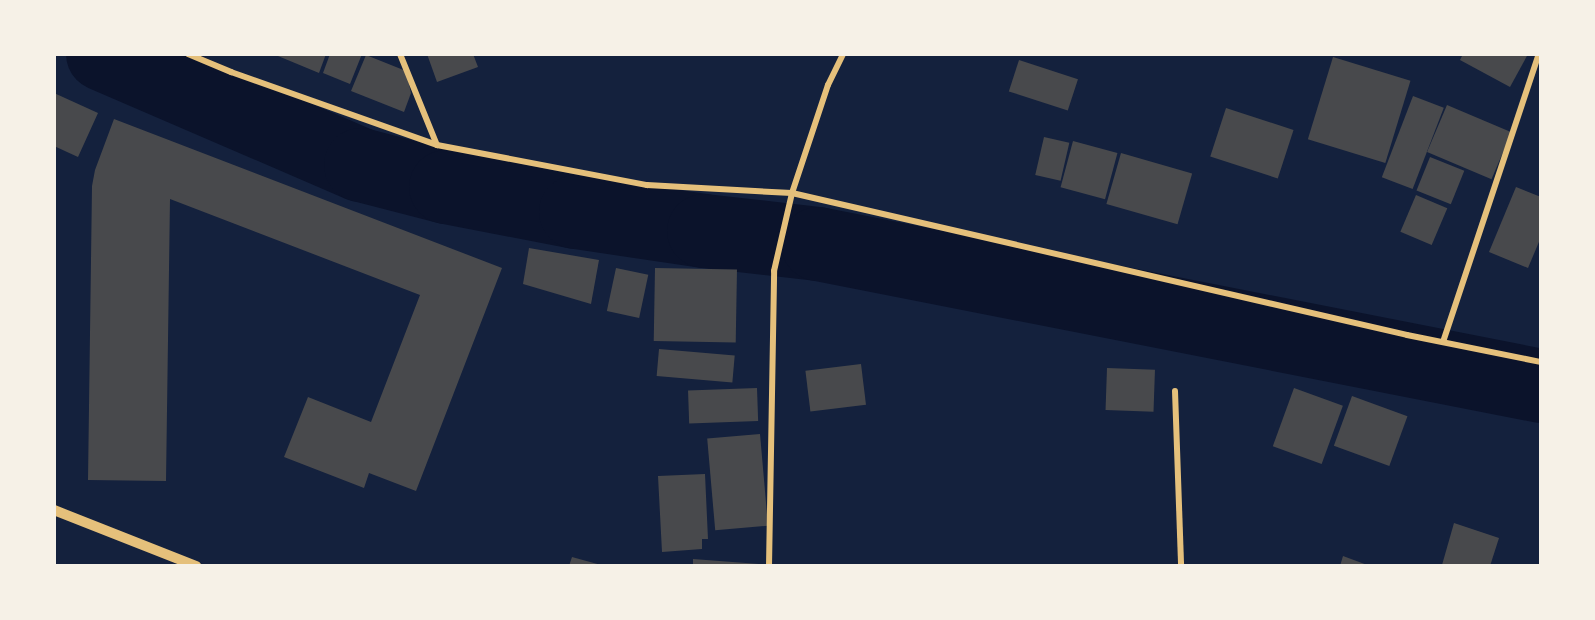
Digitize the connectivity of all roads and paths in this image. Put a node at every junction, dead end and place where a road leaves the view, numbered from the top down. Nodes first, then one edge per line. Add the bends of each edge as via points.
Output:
1 (188, 54) edge
2 (400, 54) edge
3 (843, 54) edge
4 (1539, 54) edge
5 (437, 145) junction
6 (792, 193) junction
7 (1443, 342) junction
8 (1541, 362) edge
9 (1175, 391) dead end
10 (54, 510) edge
11 (196, 566) edge
12 (769, 566) edge
13 (1181, 566) edge

1 - 5 street
2 - 5 street
3 - 6 street via 828,85
4 - 7 street
5 - 6 street via 647,185
6 - 7 street
6 - 12 street via 774,271
7 - 8 street
9 - 13 street
10 - 11 street

